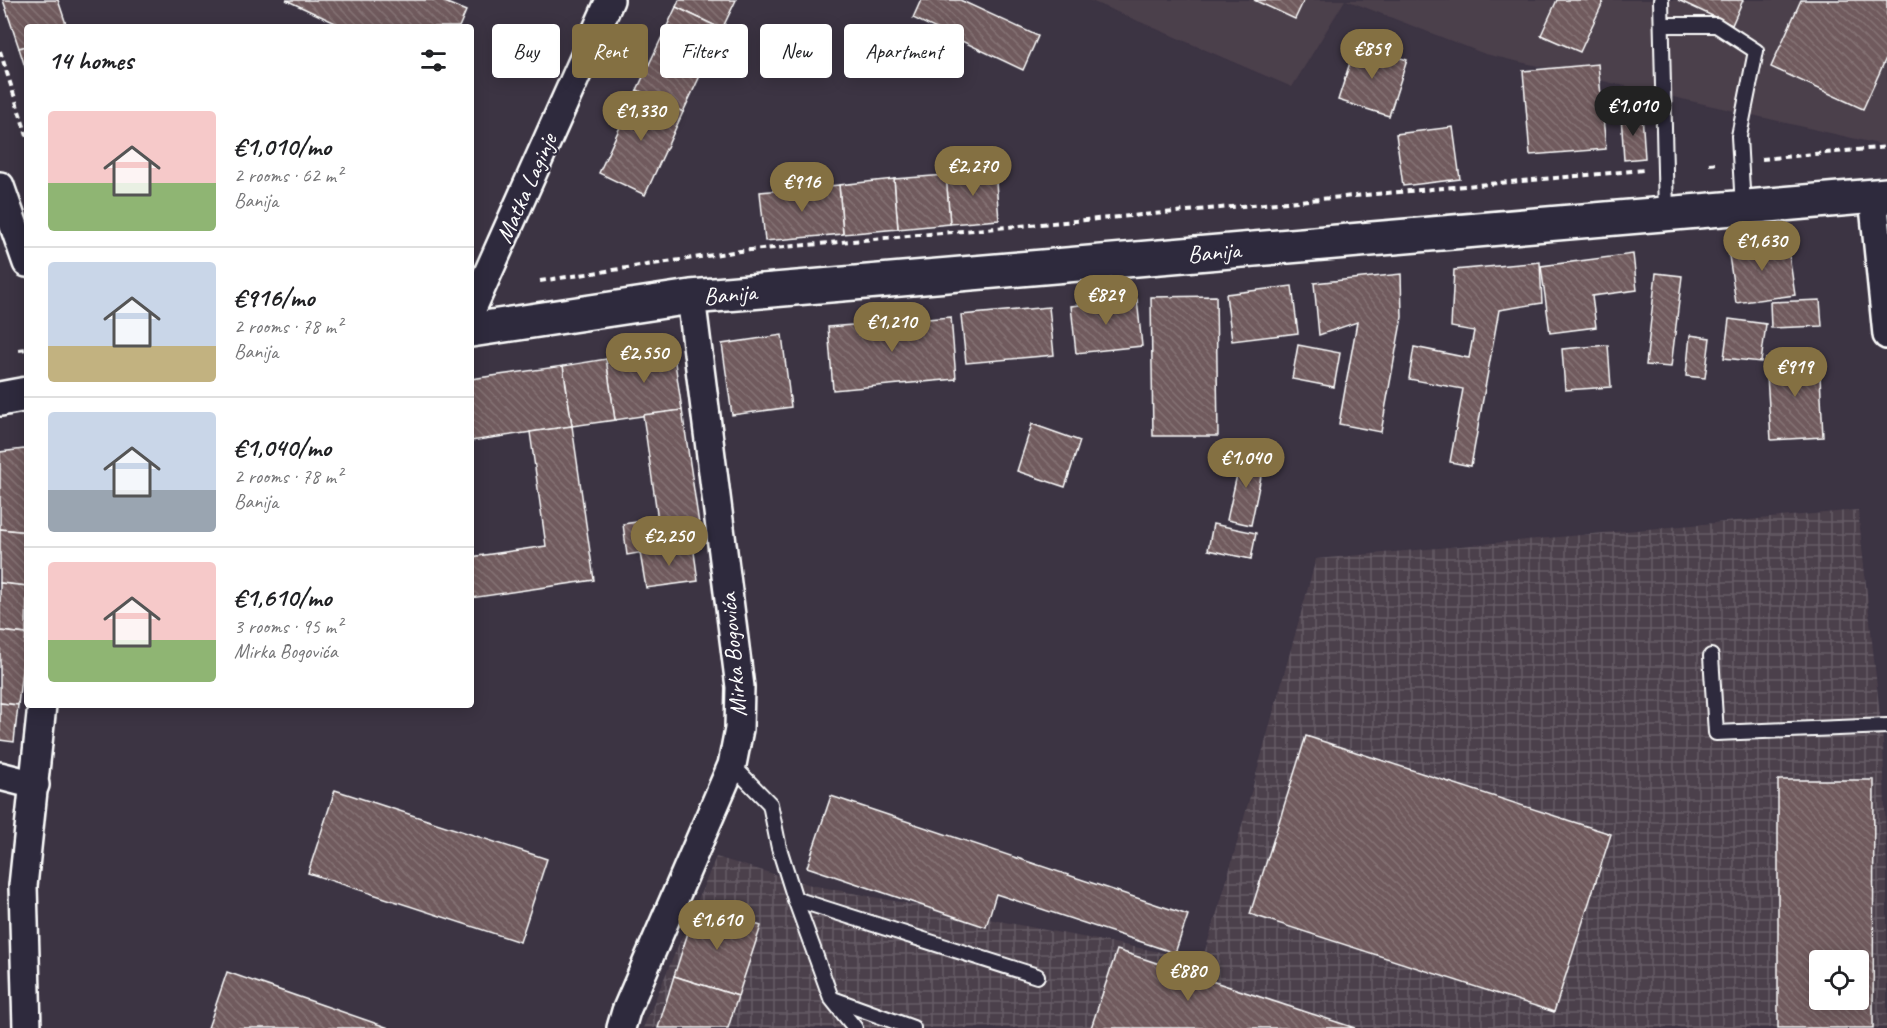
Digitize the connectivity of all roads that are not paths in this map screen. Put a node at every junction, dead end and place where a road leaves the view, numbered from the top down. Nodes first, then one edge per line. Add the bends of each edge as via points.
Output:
1 (610, 0) edge
2 (1661, 0) edge
3 (1662, 25) junction
4 (0, 186) edge
5 (1880, 195) edge
6 (1743, 208) junction
7 (1666, 214) junction
8 (24, 254) edge
9 (692, 297) junction
10 (474, 304) edge
11 (474, 330) edge
12 (1887, 335) edge
13 (24, 395) edge
14 (0, 399) edge
15 (1711, 656) dead end
16 (42, 708) edge
17 (1887, 726) edge
18 (732, 765) junction
19 (0, 777) edge
20 (35, 785) junction
21 (795, 899) junction
22 (1037, 976) dead end
23 (831, 998) junction
24 (27, 1028) edge
25 (621, 1028) edge
26 (855, 1028) edge
27 (913, 1028) edge

1 - 10 street, Matka Laginje
2 - 3 lane
3 - 6 lane via 1716,25 1756,51 1738,136
3 - 7 lane
4 - 8 street
5 - 6 main road, Banija
5 - 12 street
6 - 7 main road, Banija
7 - 9 main road, Banija
9 - 11 main road, Banija
9 - 18 street, Mirka Bogovića via 740,687 739,729
13 - 14 main road
15 - 17 lane via 1716,733
16 - 20 street
18 - 21 lane via 770,804
18 - 25 street, Mirka Bogovića
19 - 20 street
20 - 24 street via 23,886
21 - 22 lane
21 - 23 lane
23 - 26 lane
23 - 27 lane

